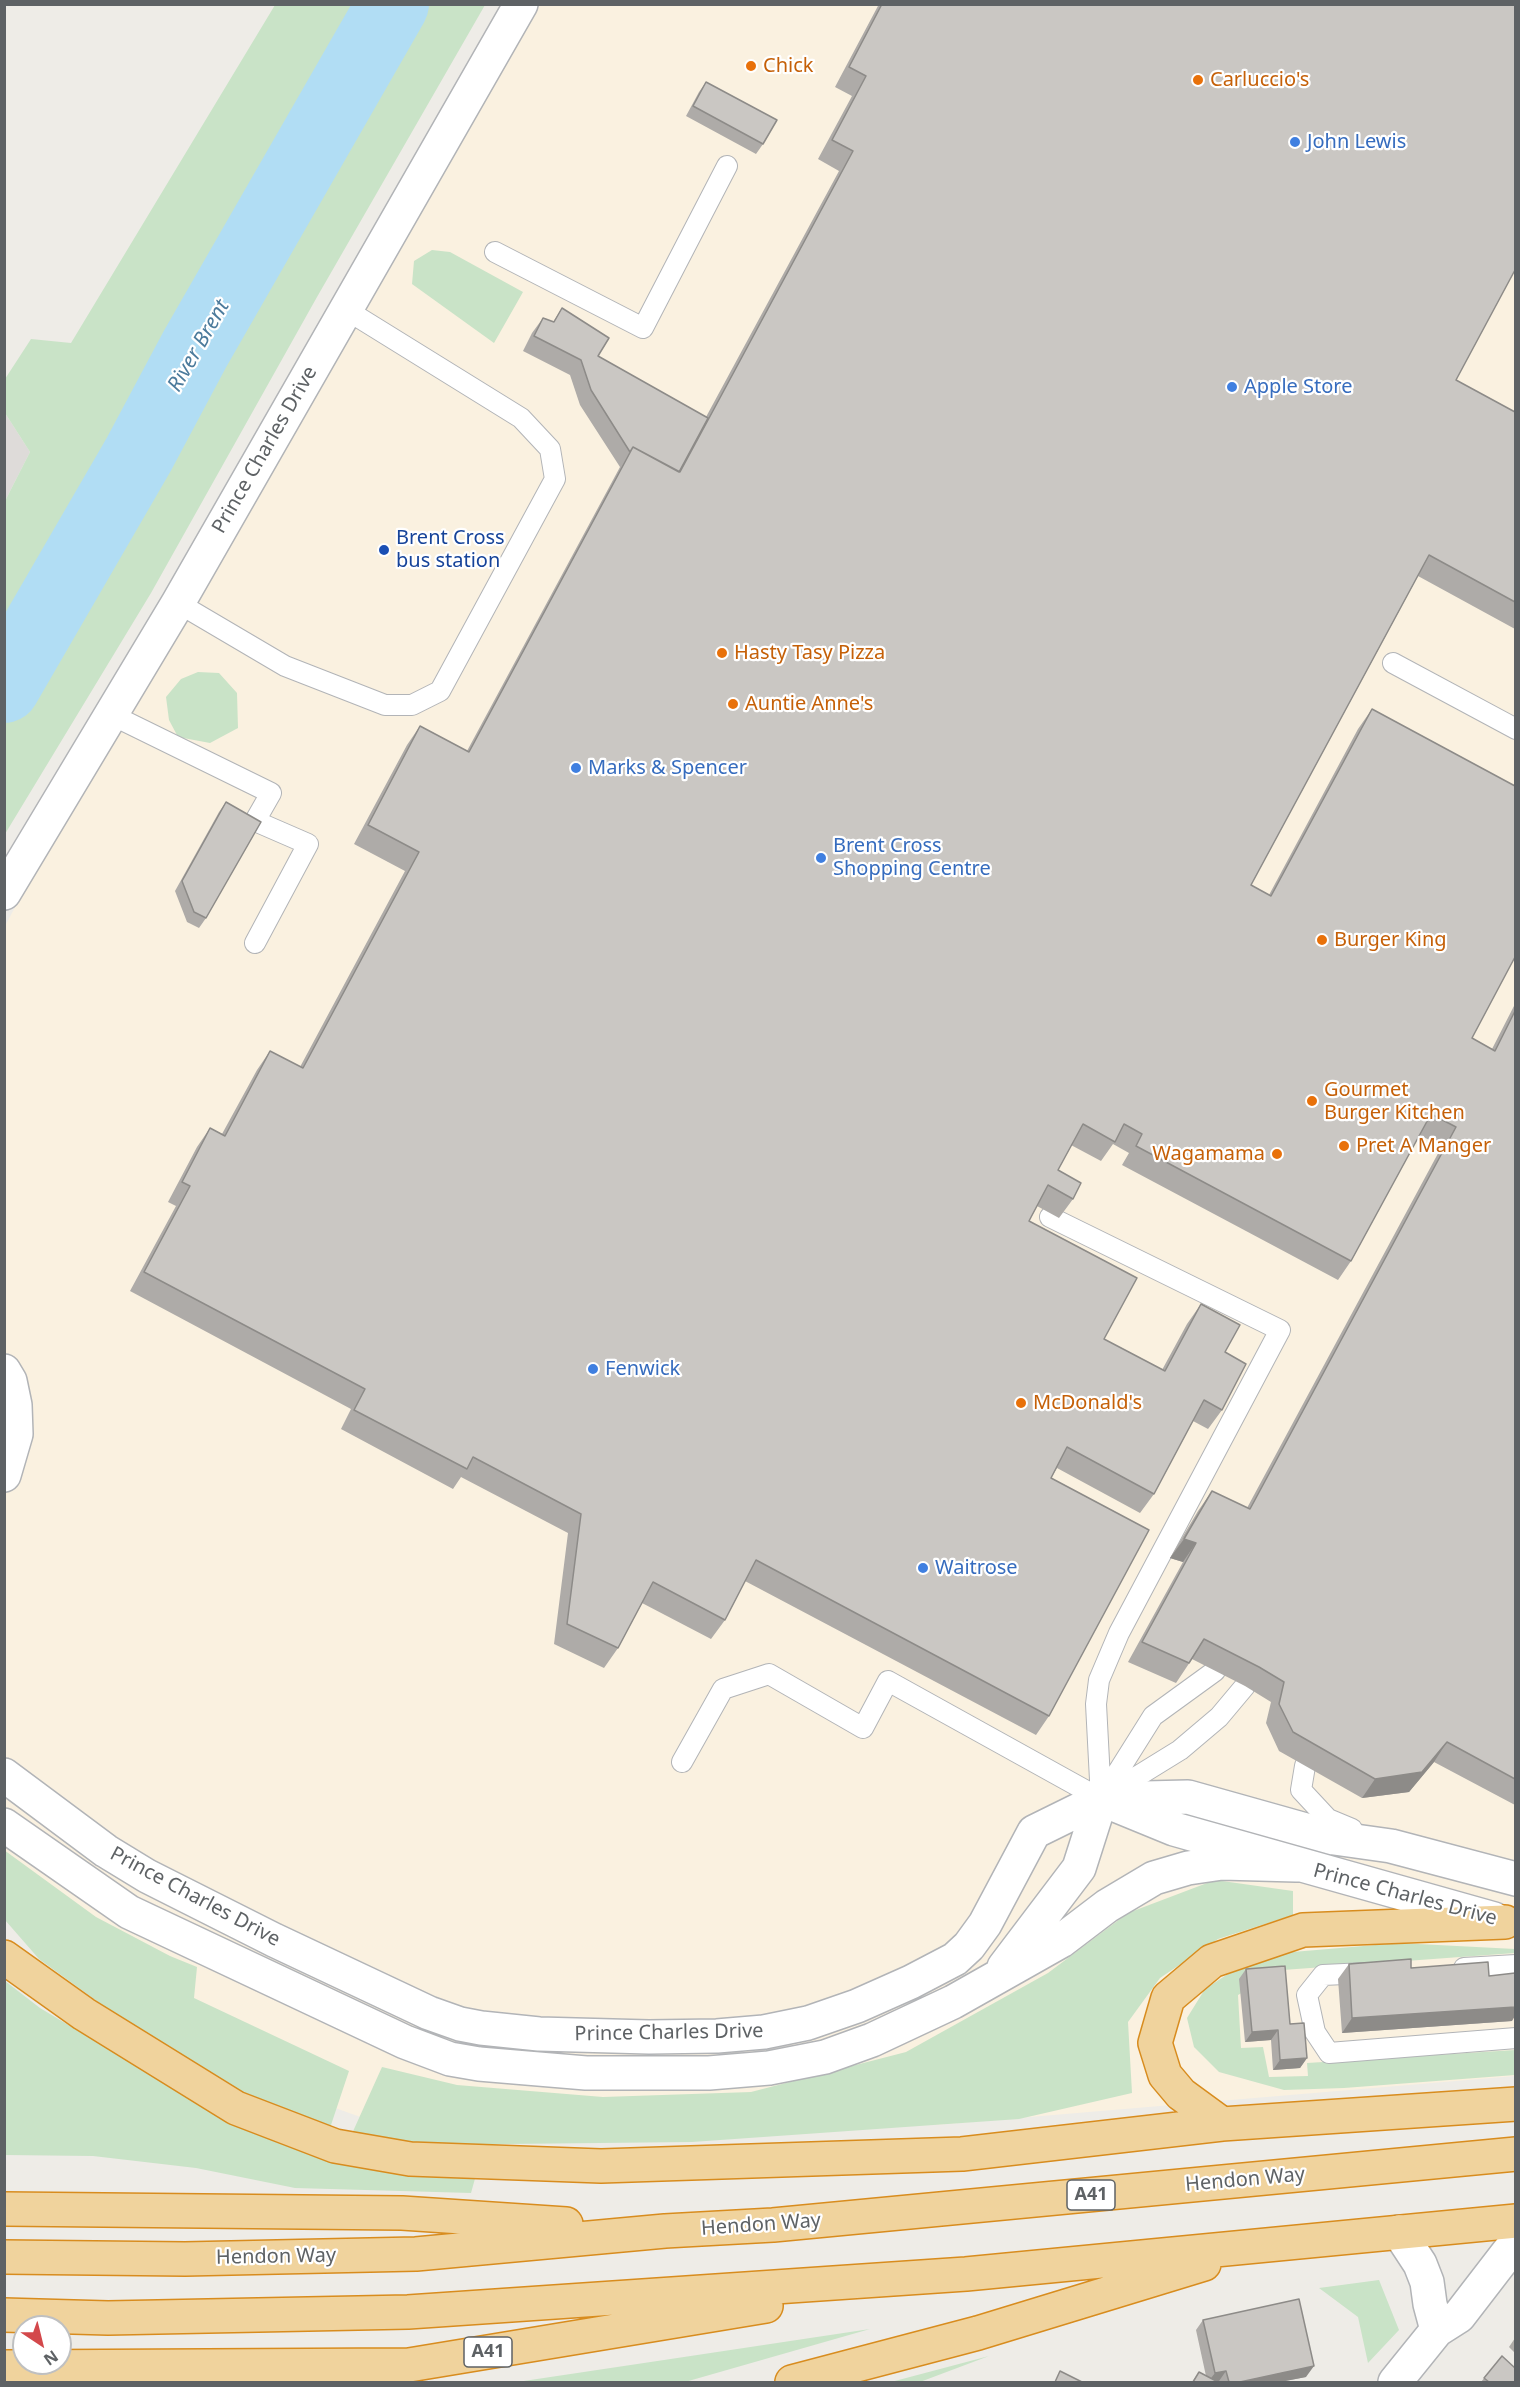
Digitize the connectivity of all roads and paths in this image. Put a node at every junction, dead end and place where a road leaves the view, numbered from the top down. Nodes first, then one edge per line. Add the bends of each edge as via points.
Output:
1 (521, 4) edge
2 (727, 166) dead end
3 (495, 252) dead end
4 (345, 309) junction
5 (178, 603) junction
6 (1393, 663) edge
7 (110, 714) junction
8 (1515, 729) edge
9 (4, 893) edge
10 (255, 943) dead end
11 (1050, 1217) edge
12 (4, 1371) edge
13 (4, 1475) edge
14 (1215, 1671) edge
15 (1245, 1686) edge
16 (682, 1762) dead end
17 (1305, 1766) edge
18 (4, 1775) edge
19 (1101, 1799) junction
20 (4, 1825) edge
21 (1391, 1845) junction
22 (1296, 1865) junction
23 (1515, 1879) edge
24 (1510, 1923) edge
25 (4, 1957) edge
26 (1515, 1965) edge
27 (1448, 1969) edge
28 (1379, 1972) edge
29 (994, 1980) junction
30 (717, 2036) junction
31 (1515, 2038) edge
32 (709, 2073) junction
33 (1515, 2104) edge
34 (1222, 2124) junction
35 (1515, 2154) edge
36 (19, 2210) edge
37 (1515, 2221) edge
38 (665, 2231) junction
39 (1399, 2232) junction
40 (1515, 2242) edge
41 (1275, 2243) junction
42 (13, 2257) edge
43 (966, 2274) junction
44 (5, 2315) edge
45 (1437, 2330) junction
46 (72, 2371) edge
47 (792, 2382) edge
48 (1395, 2382) edge

1 - 4 street, Prince Charles Drive
2 - 3 lane via 643,328
4 - 5 street, Prince Charles Drive
4 - 5 lane via 521,418 550,449 555,479 440,691 412,705 385,705 285,666
5 - 7 street, Prince Charles Drive
6 - 8 lane
7 - 9 street, Prince Charles Drive
7 - 10 lane via 272,793 255,820 308,844
11 - 19 lane via 1280,1330 1119,1633 1099,1680 1096,1704
12 - 13 street via 15,1405 16,1434
14 - 19 lane via 1153,1716
15 - 19 lane via 1219,1717 1180,1750
16 - 19 lane via 723,1689 769,1674 863,1728 888,1681
17 - 21 lane via 1301,1790 1328,1820
18 - 30 street, Prince Charles Drive via 106,1851 147,1876 429,2013 460,2024 539,2034
19 - 21 street via 1188,1797 1334,1838
19 - 22 street, Prince Charles Drive via 1174,1829
19 - 29 street via 1079,1868
19 - 30 street, Prince Charles Drive via 1034,1832 985,1924 955,1959 857,2006 807,2023
20 - 32 street, Prince Charles Drive via 129,1912 434,2054 515,2069
21 - 23 street
22 - 24 street, Prince Charles Drive
22 - 29 street, Prince Charles Drive via 1222,1863 1154,1878
24 - 34 highway via 1303,1930 1212,1961 1168,1998 1155,2043 1165,2075 1181,2094
25 - 34 highway via 84,2014 237,2108 335,2146 411,2159 601,2166 962,2154
26 - 27 lane
28 - 31 lane via 1323,1976 1307,1995 1315,2032 1329,2053
29 - 32 street, Prince Charles Drive via 872,2040 825,2056 769,2068
30 - 32 lane
33 - 34 highway
35 - 38 highway, Hendon Way / A41 via 785,2224
36 - 38 highway, A41 via 402,2212
37 - 39 highway, A41
38 - 42 highway, Hendon Way / A41 via 416,2254 185,2259
39 - 41 highway, A41
39 - 45 street via 1427,2282
40 - 45 street via 1459,2316
41 - 43 highway, A41
41 - 47 highway via 978,2333
43 - 44 highway, A41 via 408,2312 108,2318
43 - 46 highway, A41 via 409,2365 252,2364
45 - 48 street

